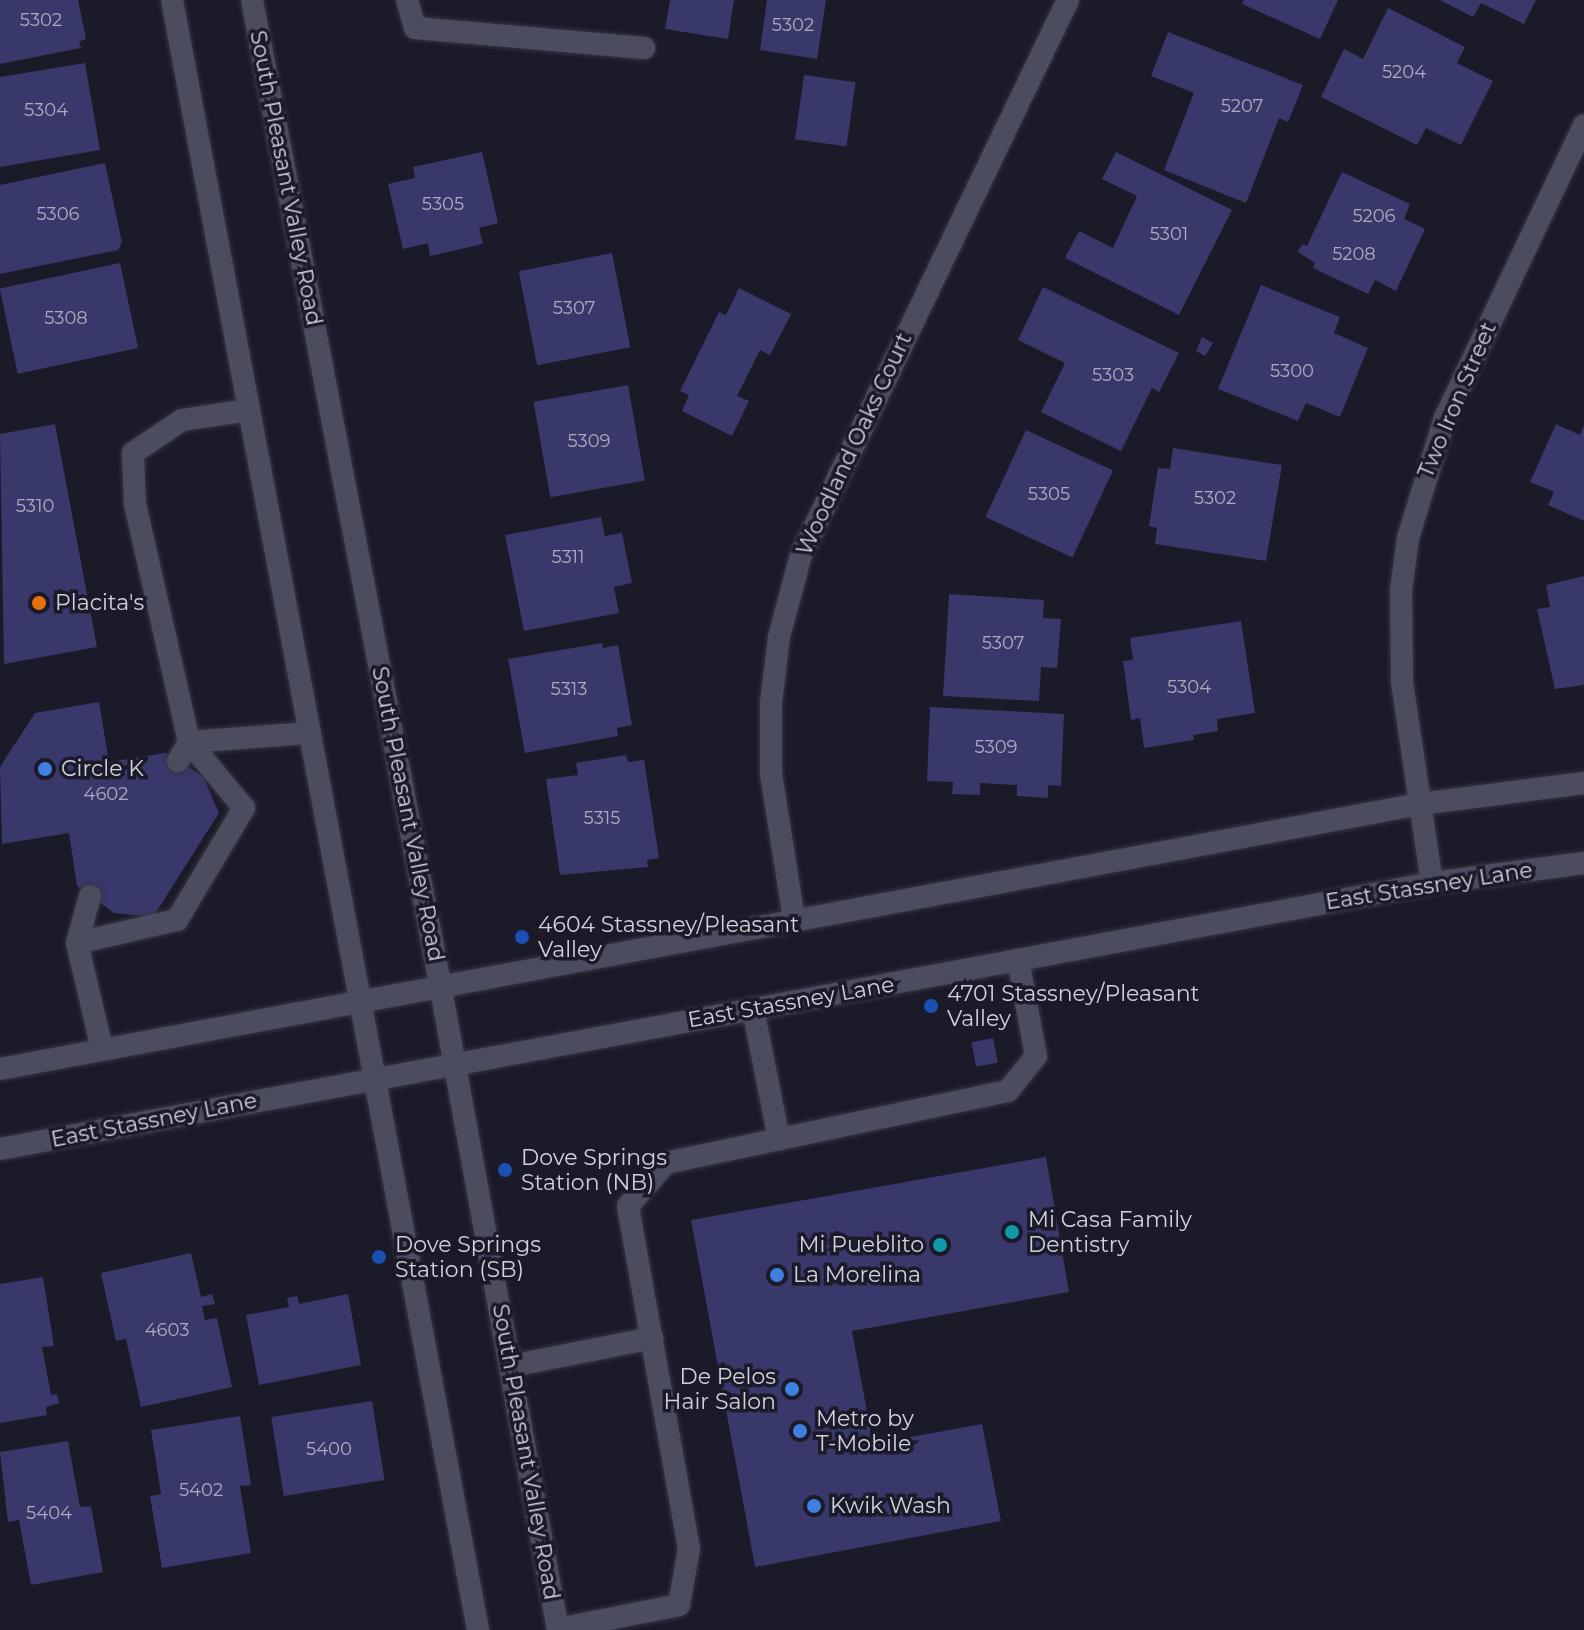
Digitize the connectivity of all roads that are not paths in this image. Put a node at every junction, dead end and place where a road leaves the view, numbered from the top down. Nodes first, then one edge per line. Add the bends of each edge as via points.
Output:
1 (172, 0) edge
2 (252, 0) edge
3 (407, 0) edge
4 (1068, 0) edge
5 (644, 48) dead end
6 (1584, 125) edge
7 (249, 410) junction
8 (310, 733) junction
9 (184, 751) junction
10 (1584, 783) edge
11 (1420, 804) junction
12 (1584, 863) edge
13 (1432, 883) junction
14 (90, 896) dead end
15 (794, 919) junction
16 (77, 943) junction
17 (1018, 960) junction
18 (440, 984) junction
19 (360, 1000) junction
20 (753, 1009) junction
21 (102, 1049) junction
22 (457, 1064) junction
23 (0, 1069) edge
24 (375, 1080) junction
25 (779, 1139) junction
26 (0, 1149) edge
27 (652, 1338) junction
28 (511, 1366) junction
29 (558, 1629) edge
30 (478, 1630) edge

1 - 7 main road
2 - 18 main road, South Pleasant Valley Road
3 - 5 main road via 415,28
4 - 15 main road, Woodland Oaks Court via 801,555 779,637 771,703 771,774
6 - 11 main road, Two Iron Street via 1445,418 1422,478 1408,538 1399,631
7 - 8 main road
7 - 9 main road via 182,420 133,453 135,504
8 - 9 main road
8 - 19 main road
9 - 16 main road via 244,808 177,920
10 - 11 main road
11 - 13 main road, Two Iron Street
11 - 15 main road
12 - 13 main road, East Stassney Lane
13 - 17 main road, East Stassney Lane
14 - 16 main road
15 - 18 main road
16 - 21 main road
17 - 20 main road, East Stassney Lane
17 - 25 main road via 1036,1056 1008,1091
18 - 19 main road
18 - 22 main road, South Pleasant Valley Road
19 - 21 main road
19 - 24 main road
20 - 22 main road, East Stassney Lane
20 - 25 main road
21 - 23 main road
22 - 24 main road, East Stassney Lane
22 - 28 main road, South Pleasant Valley Road
24 - 26 main road, East Stassney Lane
24 - 30 main road
25 - 27 main road via 666,1163 628,1206
27 - 28 main road
27 - 29 main road via 689,1549 679,1605
28 - 29 main road, South Pleasant Valley Road

